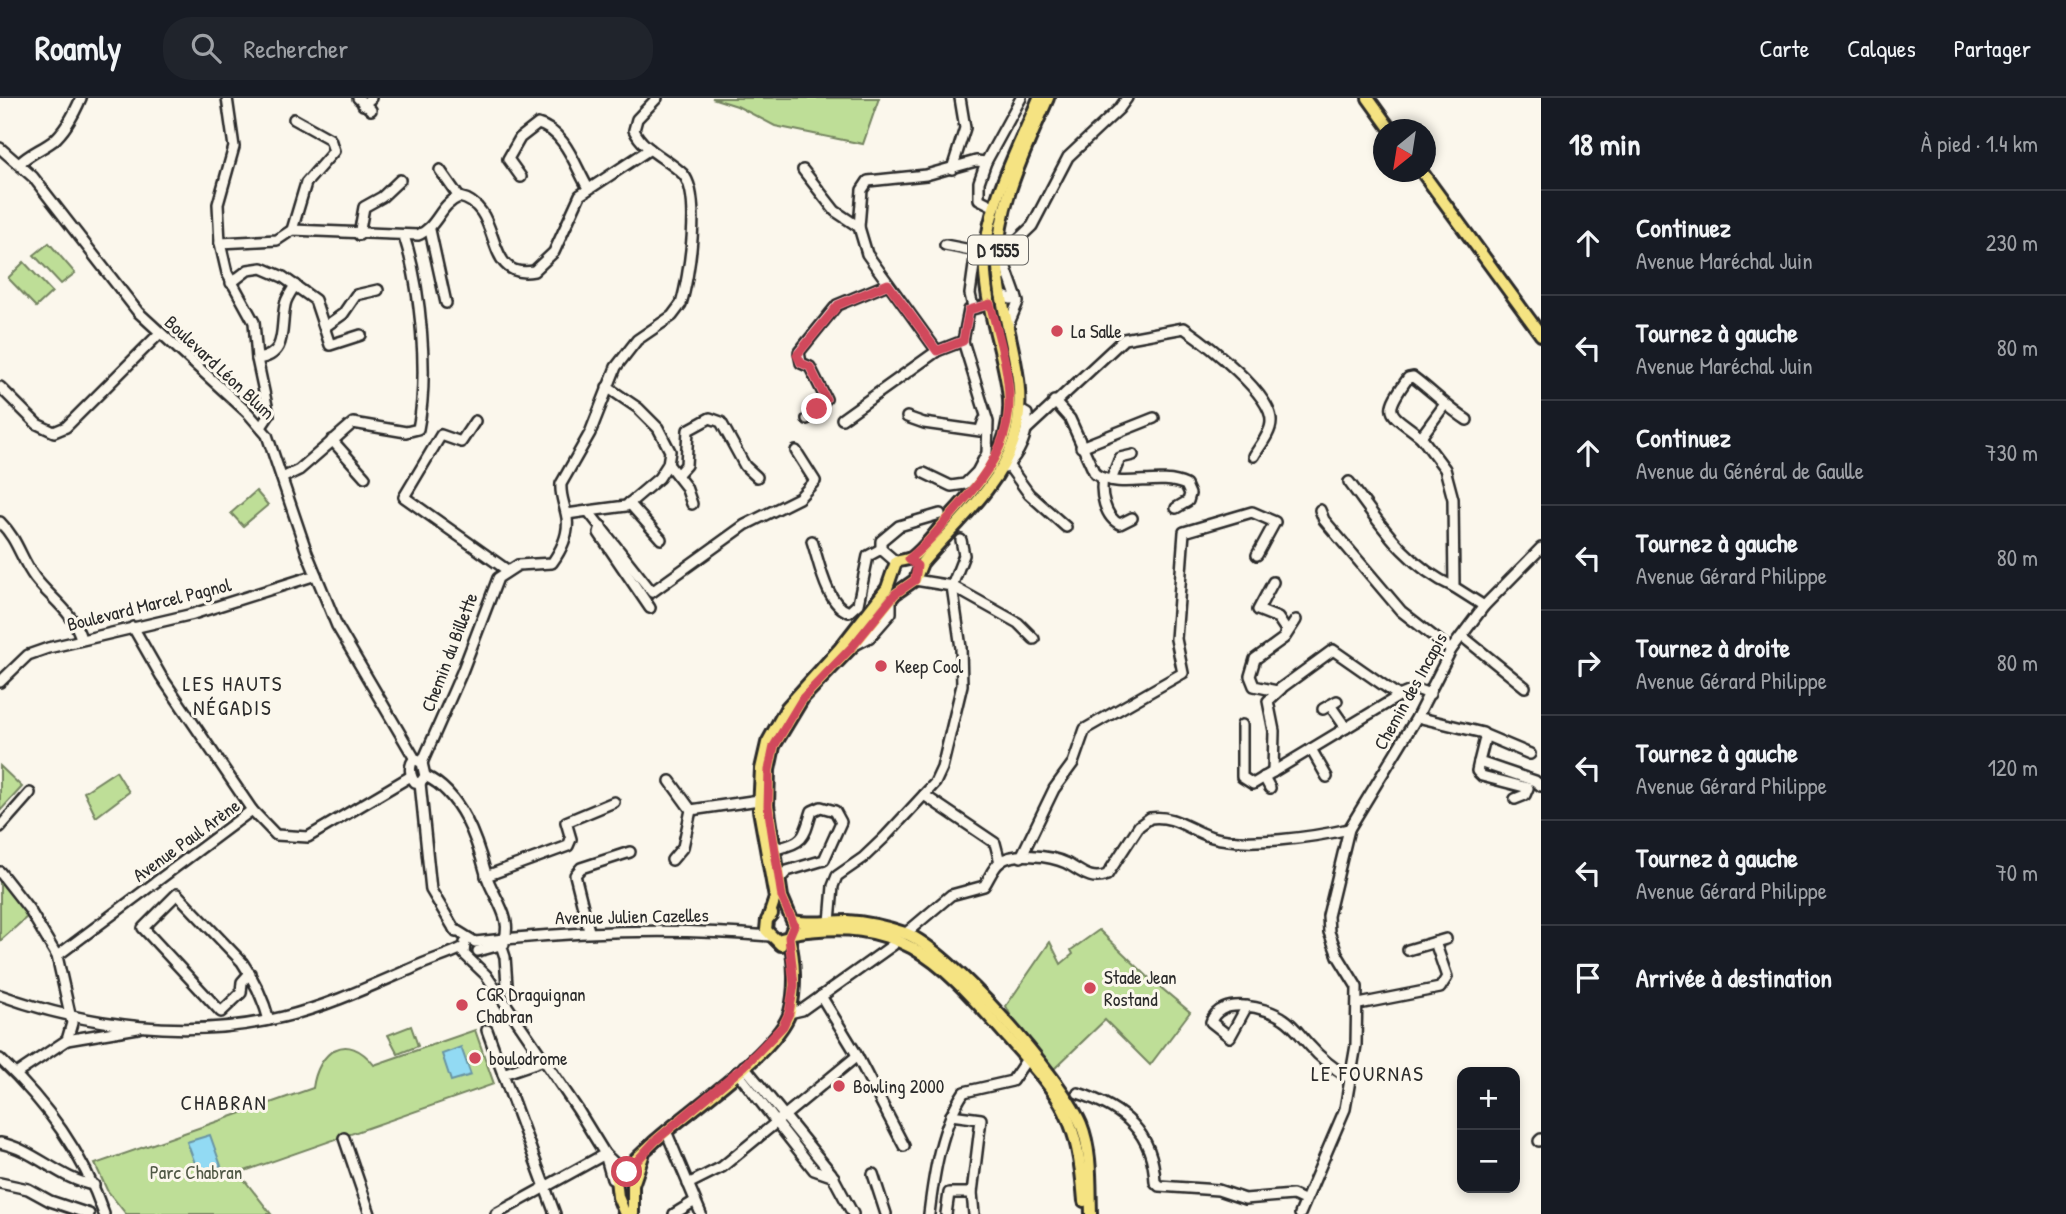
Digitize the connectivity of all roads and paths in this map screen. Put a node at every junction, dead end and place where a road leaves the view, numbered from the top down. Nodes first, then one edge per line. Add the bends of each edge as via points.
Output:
1 (81, 98) edge
2 (227, 98) edge
3 (371, 98) edge
4 (657, 98) edge
5 (960, 98) edge
6 (1021, 98) edge
7 (1039, 98) edge
8 (1048, 98) edge
9 (1127, 98) edge
10 (1368, 98) edge
11 (364, 104) edge
12 (294, 119) dead end
13 (1383, 119) edge
14 (0, 148) edge
15 (650, 149) junction
16 (986, 162) junction
17 (19, 164) junction
18 (952, 169) junction
19 (440, 170) dead end
20 (803, 170) dead end
21 (521, 177) dead end
22 (400, 180) dead end
23 (1429, 182) edge
24 (588, 188) junction
25 (459, 197) junction
26 (995, 207) junction
27 (859, 228) junction
28 (292, 230) junction
29 (430, 230) junction
30 (359, 235) junction
31 (404, 236) junction
32 (220, 243) junction
33 (945, 246) dead end
34 (231, 282) junction
35 (888, 284) junction
36 (295, 285) junction
37 (378, 290) dead end
38 (1001, 295) junction
39 (1016, 296) junction
40 (446, 303) dead end
41 (990, 304) junction
42 (973, 307) junction
43 (326, 326) junction
44 (1007, 328) junction
45 (160, 333) junction
46 (361, 335) dead end
47 (1541, 335) edge
48 (963, 341) junction
49 (937, 351) junction
50 (257, 359) junction
51 (0, 387) edge
52 (607, 387) junction
53 (1054, 401) junction
54 (1443, 407) dead end
55 (1020, 410) junction
56 (985, 415) junction
57 (907, 417) dead end
58 (1154, 418) dead end
59 (807, 419) dead end
60 (842, 419) dead end
61 (1467, 420) dead end
62 (475, 421) dead end
63 (261, 427) junction
64 (1027, 429) junction
65 (1421, 437) junction
66 (332, 440) junction
67 (1081, 447) junction
68 (796, 451) dead end
69 (1133, 454) dead end
70 (1254, 456) dead end
71 (668, 464) junction
72 (1008, 465) junction
73 (925, 473) dead end
74 (998, 474) junction
75 (677, 475) junction
76 (365, 477) dead end
77 (757, 477) dead end
78 (282, 478) junction
79 (1107, 479) junction
80 (1349, 482) dead end
81 (629, 503) junction
82 (692, 504) dead end
83 (1175, 508) dead end
84 (1320, 510) dead end
85 (588, 511) junction
86 (567, 514) junction
87 (940, 514) dead end
88 (1132, 518) dead end
89 (0, 522) edge
90 (601, 526) junction
91 (1066, 527) dead end
92 (660, 539) dead end
93 (961, 540) dead end
94 (812, 541) dead end
95 (1541, 548) edge
96 (881, 550) junction
97 (1257, 555) dead end
98 (909, 559) junction
99 (896, 562) junction
100 (508, 570) junction
101 (316, 575) junction
102 (892, 575) junction
103 (913, 579) junction
104 (1273, 582) dead end
105 (952, 586) junction
106 (1454, 587) junction
107 (1484, 606) junction
108 (650, 608) dead end
109 (1296, 620) dead end
110 (133, 627) junction
111 (1462, 636) junction
112 (1284, 638) junction
113 (81, 639) junction
114 (1034, 639) dead end
115 (1451, 650) junction
116 (0, 682) edge
117 (1525, 687) dead end
118 (1282, 688) junction
119 (1430, 694) junction
120 (1399, 696) junction
121 (1330, 705) dead end
122 (1417, 717) junction
123 (1242, 725) dead end
124 (1346, 728) junction
125 (1485, 735) junction
126 (1311, 749) junction
127 (1530, 754) dead end
128 (418, 761) junction
129 (1479, 762) junction
130 (1273, 772) junction
131 (411, 776) junction
132 (1265, 777) junction
133 (1326, 777) dead end
134 (423, 779) junction
135 (670, 781) dead end
136 (1541, 786) edge
137 (1270, 788) dead end
138 (30, 793) dead end
139 (924, 795) junction
140 (1515, 799) dead end
141 (760, 800) junction
142 (614, 802) dead end
143 (252, 810) junction
144 (691, 810) junction
145 (0, 827) edge
146 (1349, 829) junction
147 (772, 842) junction
148 (630, 852) dead end
149 (1021, 857) junction
150 (672, 860) dead end
151 (1000, 862) junction
152 (0, 872) edge
153 (486, 876) junction
154 (779, 880) junction
155 (768, 918) junction
156 (830, 922) junction
157 (785, 930) junction
158 (589, 931) junction
159 (732, 933) junction
160 (901, 936) junction
161 (1446, 939) dead end
162 (503, 941) junction
163 (1435, 942) junction
164 (470, 949) junction
165 (1408, 950) dead end
166 (57, 956) junction
167 (250, 973) junction
168 (507, 985) dead end
169 (0, 995) edge
170 (821, 996) junction
171 (1359, 1004) junction
172 (1247, 1006) dead end
173 (789, 1013) junction
174 (70, 1017) junction
175 (269, 1020) junction
176 (142, 1027) junction
177 (487, 1030) dead end
178 (67, 1040) junction
179 (858, 1056) junction
180 (0, 1059) edge
181 (1027, 1059) junction
182 (544, 1060) junction
183 (740, 1069) junction
184 (16, 1074) junction
185 (503, 1074) junction
186 (1349, 1078) junction
187 (1078, 1093) dead end
188 (785, 1115) junction
189 (951, 1115) junction
190 (777, 1123) junction
191 (666, 1131) junction
192 (344, 1138) dead end
193 (0, 1143) edge
194 (904, 1146) dead end
195 (605, 1154) junction
196 (873, 1174) dead end
197 (629, 1177) junction
198 (834, 1177) junction
199 (617, 1183) junction
200 (0, 1184) edge
201 (688, 1184) junction
202 (94, 1185) junction
203 (544, 1188) junction
204 (972, 1193) junction
205 (1304, 1200) junction
206 (695, 1201) junction
207 (89, 1214) edge
208 (104, 1214) edge
209 (369, 1214) edge
210 (496, 1214) edge
211 (555, 1214) edge
212 (625, 1214) edge
213 (633, 1214) edge
214 (674, 1214) edge
215 (701, 1214) edge
216 (853, 1214) edge
217 (886, 1214) edge
218 (929, 1214) edge
219 (946, 1214) edge
220 (974, 1214) edge
221 (1085, 1214) edge
222 (1091, 1214) edge
223 (1300, 1214) edge

1 - 17 street via 61,133
2 - 32 street via 234,147 218,204
3 - 11 street
4 - 15 street via 634,126
5 - 18 street via 965,128
6 - 16 street
7 - 26 main road, D 1555
8 - 38 main road, D 1555 via 1004,209 998,238
9 - 39 street via 1068,157 1032,226 1010,247 1006,268
10 - 13 main road
12 - 28 street via 330,139 334,151 306,183
14 - 17 street, Boulevard Léon Blum
15 - 24 street
15 - 52 street via 684,176 690,190 693,209 683,298 672,316 637,340
16 - 18 street
16 - 26 street via 977,191 984,204
17 - 45 street, Boulevard Léon Blum
18 - 27 street via 868,181 862,190
19 - 25 street
20 - 27 street via 835,211
21 - 24 street via 508,159 520,138 538,124 558,135
22 - 30 street via 364,207
23 - 47 main road
24 - 25 street via 573,205 554,252 534,271 522,273 503,265 483,214
25 - 29 street via 451,200
26 - 41 main road, D 1555 via 985,257
27 - 35 street via 867,254
28 - 30 street
28 - 32 street via 277,240
29 - 31 street
29 - 40 street
30 - 31 street
31 - 66 street via 414,265 422,356 418,429 406,432 353,423
32 - 34 street
33 - 42 street via 976,251 970,294
34 - 36 street via 248,270 262,268
34 - 50 street via 254,322
35 - 49 street
35 - 59 street via 838,305 799,352 801,363 810,367 826,399
36 - 43 street via 314,300
36 - 50 street via 285,302 281,347 271,357
37 - 43 street via 356,295 343,314
38 - 39 street
38 - 44 main road, D 1555
39 - 44 street via 1018,302
41 - 42 street
41 - 98 main road, D 1555 via 1009,392 1005,438 990,470
42 - 48 street via 964,325
43 - 46 street via 330,345
44 - 55 main road, D 1555
45 - 51 street via 66,427 54,432 37,424
45 - 63 street, Boulevard Léon Blum
48 - 49 street
48 - 56 street
49 - 60 street
50 - 63 street via 268,415
52 - 71 street via 658,428 670,451
52 - 86 street via 590,433 561,484
53 - 64 street
53 - 67 street via 1070,419
53 - 70 street via 1124,339 1184,328 1262,395 1272,425
54 - 65 street
55 - 64 street via 1027,414
55 - 74 main road, D 1555 via 1014,441
56 - 57 street via 980,431
56 - 73 street via 990,442 970,481 951,485
58 - 67 street
61 - 65 street via 1413,377 1408,378 1391,409
62 - 100 street via 461,442 442,435 404,497
63 - 78 street, Boulevard Léon Blum
64 - 72 street
65 - 106 street via 1445,469 1453,499
66 - 76 street
66 - 78 street via 299,470
67 - 79 street via 1096,474
68 - 90 street via 815,481 812,488 775,512 745,524 652,592
69 - 79 street via 1120,458
71 - 75 street
71 - 81 street via 659,478
72 - 74 street
72 - 91 street via 1029,494
74 - 103 main road, D 1555
75 - 77 street via 686,466 688,430 710,418 721,422 745,467
75 - 82 street
78 - 101 street, Boulevard Léon Blum
79 - 83 street via 1176,480 1186,485 1189,494 1188,501
79 - 88 street via 1101,490 1112,520 1120,524
80 - 106 street via 1405,555
81 - 85 street
81 - 92 street
84 - 115 street via 1401,611
85 - 86 street
85 - 90 street
86 - 100 street via 563,545 552,562
87 - 96 street via 899,526 881,541
89 - 113 street via 15,537 35,578 72,617
90 - 108 street via 599,533
93 - 105 street via 964,555
94 - 96 street via 829,589 849,612 858,604 868,556
95 - 107 street, Chemin des Incapis
96 - 99 street
97 - 149 street via 1275,522 1252,512 1184,532 1176,639 1183,673 1085,729 1073,763 1054,789
98 - 99 main road
98 - 103 main road
99 - 102 main road
100 - 128 street, Chemin du Billette via 492,587 485,617
101 - 110 street, Boulevard Marcel Pagnol via 193,614
101 - 128 street, Boulevard Léon Blum via 358,665
102 - 103 main road
102 - 141 main road via 862,620 776,722 761,769
103 - 105 street
103 - 147 main road, D 1555 via 792,712 774,746 769,770
104 - 112 street via 1256,614 1283,623
105 - 114 street via 1018,623
105 - 139 street via 962,685 942,768
106 - 107 street
107 - 111 street, Chemin des Incapis
109 - 112 street
110 - 113 street, Boulevard Marcel Pagnol
110 - 143 street
111 - 115 street, Chemin des Incapis
111 - 117 street
112 - 118 street via 1255,659 1250,676 1254,686 1264,690
113 - 116 street, Boulevard Marcel Pagnol via 28,655
115 - 119 street, Chemin des Incapis
118 - 120 street via 1333,650
118 - 130 street via 1268,701 1274,731
119 - 120 street via 1416,689
119 - 122 street, Chemin des Incapis
120 - 124 street
121 - 124 street
122 - 125 street
122 - 146 street, Chemin des Incapis
123 - 132 street via 1242,777 1252,784
124 - 126 street
125 - 127 street
125 - 129 street
126 - 130 street
126 - 133 street
128 - 131 street, Chemin du Billette
128 - 134 street, Boulevard Léon Blum
129 - 136 street
129 - 140 street via 1482,776 1528,788
130 - 132 street
131 - 134 street via 413,781
131 - 143 street, Avenue Paul Arène via 308,837 276,835
132 - 137 street
134 - 153 street via 446,792 469,824
134 - 164 street via 431,890
135 - 144 street
138 - 145 street
139 - 151 street via 995,843
139 - 156 street via 872,850 837,876
141 - 144 street
141 - 155 main road via 775,898
142 - 153 street via 566,822 571,839 568,846
143 - 166 street, Avenue Paul Arène
144 - 150 street via 683,847
146 - 149 street via 1286,840 1225,838 1170,819 1150,818 1139,826 1107,876 1087,876 1066,863
146 - 171 street, Chemin des Incapis via 1328,932 1352,975
147 - 154 main road, D 1555
147 - 154 street via 779,848 797,844 812,811 821,807 835,811 841,822 824,860 787,871
148 - 158 street via 581,868 575,875
149 - 151 street
151 - 160 street via 984,886 951,895
152 - 166 street
153 - 162 street via 505,919
154 - 157 main road, D 1555
155 - 157 main road
155 - 157 main road via 778,912
155 - 159 street, Avenue Julien Cazelles via 748,932
156 - 157 main road
156 - 160 main road via 872,924
157 - 159 street, Avenue Julien Cazelles
157 - 160 main road via 843,929
157 - 173 main road, D 1555 via 793,972
158 - 159 street, Avenue Julien Cazelles
158 - 162 street, Avenue Julien Cazelles
160 - 170 street
160 - 181 main road via 943,968
160 - 222 main road via 948,961 1062,1088 1086,1138
161 - 163 street
162 - 164 street, Avenue Julien Cazelles
162 - 168 street
163 - 165 street
163 - 171 street via 1447,978 1440,988
164 - 175 street, Avenue Julien Cazelles via 315,1008
164 - 182 street
166 - 174 street
167 - 167 street via 177,894 143,928 221,1012 241,993 242,982
167 - 175 street
169 - 174 street
170 - 173 street
170 - 179 street
171 - 186 street
172 - 186 street via 1284,1018 1323,1059
173 - 183 main road via 783,1026
174 - 176 street
174 - 178 street
175 - 176 street, Avenue Julien Cazelles via 206,1028
176 - 178 street
177 - 185 street
178 - 184 street
179 - 188 street
179 - 194 street
180 - 184 street
181 - 189 street via 1012,1081 964,1092
181 - 221 main road via 1060,1099 1073,1128
182 - 185 street
182 - 195 street
183 - 188 street
183 - 190 street
183 - 191 main road
184 - 202 street via 74,1147
185 - 203 street
186 - 205 street via 1345,1109
187 - 205 street via 1139,1128 1150,1146 1157,1185 1218,1190 1245,1199 1293,1195
188 - 190 street
188 - 198 street
189 - 204 street via 981,1119
189 - 218 street
190 - 198 street via 814,1170
190 - 201 street via 722,1167
191 - 197 main road via 644,1152
191 - 201 street
192 - 209 street
193 - 202 street
195 - 197 street
195 - 199 street
195 - 203 street
196 - 217 street
197 - 199 main road via 619,1174
197 - 199 main road via 625,1190
197 - 213 main road
198 - 216 street
199 - 212 main road
200 - 207 street via 28,1189
201 - 206 street
202 - 208 street
203 - 210 street
203 - 211 street
204 - 219 street via 949,1193
204 - 220 street
205 - 223 street
206 - 214 street
206 - 215 street

